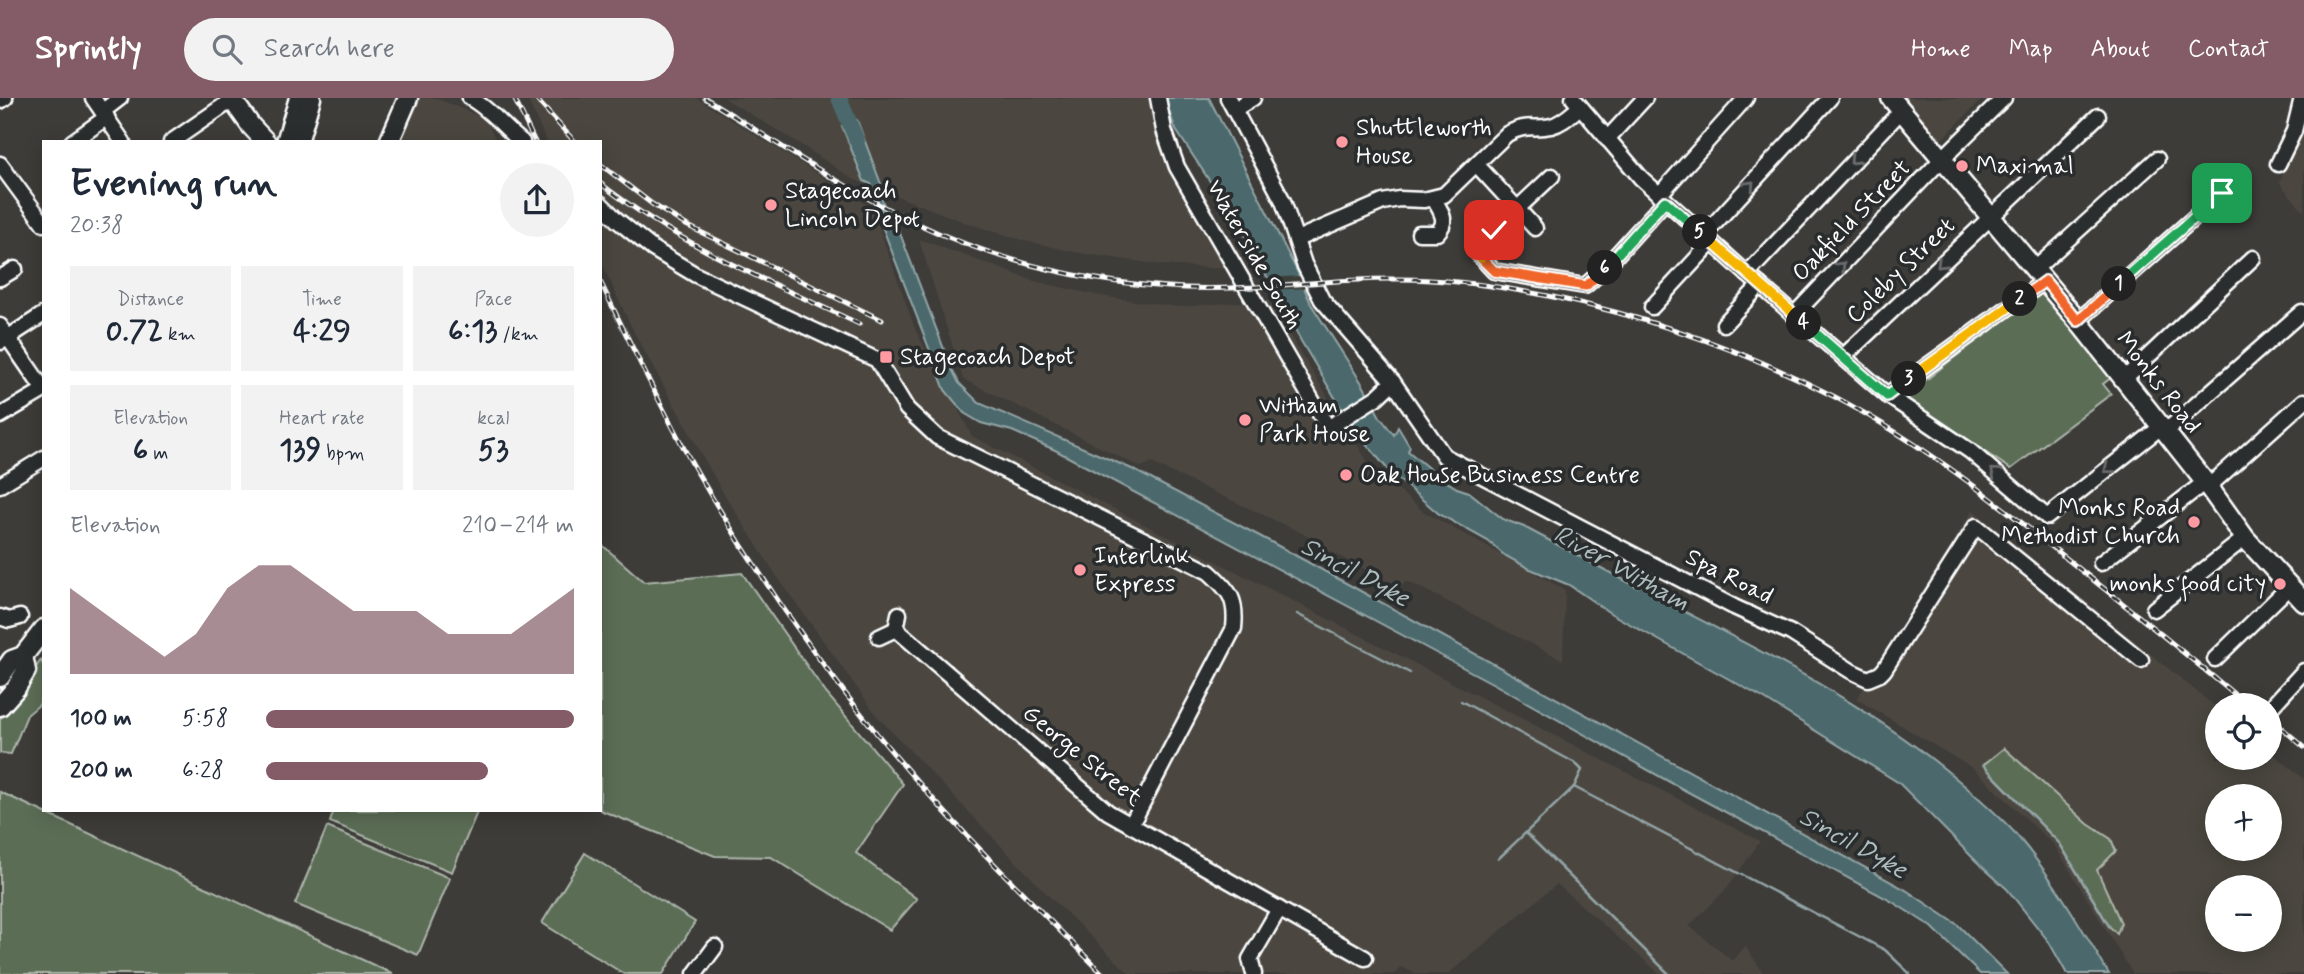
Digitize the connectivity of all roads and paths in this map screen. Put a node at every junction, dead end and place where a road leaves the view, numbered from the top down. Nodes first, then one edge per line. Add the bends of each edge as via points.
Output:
1 (5, 98) edge
2 (93, 98) edge
3 (120, 98) edge
4 (299, 98) edge
5 (311, 98) edge
6 (408, 98) edge
7 (470, 98) edge
8 (1158, 98) edge
9 (1253, 98) edge
10 (1645, 98) edge
11 (1746, 98) edge
12 (1830, 98) edge
13 (2004, 98) edge
14 (2302, 98) edge
15 (232, 99) edge
16 (0, 101) edge
17 (1576, 103) edge
18 (1231, 104) edge
19 (1896, 104) edge
20 (105, 114) junction
21 (2098, 117) dead end
22 (292, 121) junction
23 (261, 137) edge
24 (1606, 139) junction
25 (74, 140) edge
26 (122, 140) edge
27 (174, 140) edge
28 (287, 140) edge
29 (299, 140) edge
30 (390, 140) edge
31 (520, 140) edge
32 (1942, 159) junction
33 (2157, 159) dead end
34 (0, 164) edge
35 (2278, 164) dead end
36 (1477, 165) junction
37 (1552, 176) dead end
38 (2222, 193) dead end
39 (1662, 198) junction
40 (1434, 199) junction
41 (602, 204) edge
42 (1517, 208) junction
43 (1990, 217) junction
44 (42, 222) edge
45 (1535, 228) dead end
46 (1419, 233) dead end
47 (1297, 239) junction
48 (1708, 239) junction
49 (2253, 258) dead end
50 (15, 269) dead end
51 (1747, 274) junction
52 (2040, 275) junction
53 (0, 278) edge
54 (1760, 285) junction
55 (1652, 307) dead end
56 (2302, 312) edge
57 (42, 315) edge
58 (1794, 315) junction
59 (2078, 321) junction
60 (1724, 324) dead end
61 (3, 336) edge
62 (1843, 357) junction
63 (2124, 379) junction
64 (1394, 382) junction
65 (42, 387) edge
66 (42, 391) edge
67 (1887, 396) junction
68 (2304, 401) edge
69 (0, 416) edge
70 (2163, 429) junction
71 (42, 459) edge
72 (2207, 484) junction
73 (0, 485) edge
74 (2245, 538) junction
75 (2101, 562) dead end
76 (2289, 587) junction
77 (2304, 602) edge
78 (2154, 609) dead end
79 (899, 614) dead end
80 (0, 617) edge
81 (20, 617) dead end
82 (896, 629) junction
83 (42, 632) edge
84 (879, 637) dead end
85 (0, 654) edge
86 (23, 656) junction
87 (2215, 659) dead end
88 (2141, 660) dead end
89 (2304, 671) edge
90 (0, 677) edge
91 (0, 689) edge
92 (2282, 695) edge
93 (0, 706) edge
94 (1131, 825) junction
95 (1279, 909) junction
96 (715, 947) dead end
97 (1365, 958) dead end
98 (695, 974) edge
99 (1254, 974) edge

1 - 16 street
2 - 20 street
3 - 20 street
4 - 22 main road
5 - 29 main road
6 - 30 main road
7 - 31 street via 485,106
8 - 64 street, Waterside South via 1177,167 1328,428
9 - 18 street
10 - 24 street
11 - 39 street
48 -> 12 street
13 - 32 street, Oakfield Street
14 - 35 street via 2294,131
15 - 23 main road
15 - 27 street
17 - 24 street
17 - 36 street via 1561,122 1507,134
18 - 47 street, Spa Road via 1283,201
19 - 32 main road, Monks Road
19 -> 51 street
20 - 25 street
20 - 26 street
21 - 43 street, Coleby Street
22 - 23 main road
22 - 28 main road
24 - 39 street
32 - 43 main road, Monks Road
58 -> 32 street, Oakfield Street
33 - 52 street
34 - 44 street
36 - 40 street
36 - 42 street
37 - 42 street
38 - 59 street
39 - 42 street via 1586,286 1494,271 1480,257 1481,243
39 - 48 street
40 - 46 street via 1444,226 1437,233
40 - 47 street via 1383,202
41 - 94 street via 653,249 696,275 877,360 907,409 937,437 1209,572 1228,589 1236,610 1234,628
42 - 45 street
43 - 52 main road, Monks Road
43 -> 62 street, Coleby Street
47 - 64 street, Spa Road via 1327,307
48 - 51 street
48 - 55 street
49 - 63 street
50 - 53 street
51 - 54 street
52 - 59 main road, Monks Road
52 - 67 street
54 - 58 street
54 - 60 street
56 - 70 street
57 - 61 street
58 - 62 street
59 - 63 main road, Monks Road
61 - 65 street
62 - 67 street
63 - 70 main road, Monks Road
64 - 88 street, Spa Road via 1444,456 1791,633 1868,679 1884,670 1976,526
66 - 69 street
70 -> 67 street via 2046,517 1970,451
68 - 72 street
70 - 72 main road, Monks Road
71 - 73 street
72 - 74 main road, Monks Road
72 - 75 street
74 - 76 main road, Monks Road
74 - 78 street
76 - 77 main road, Monks Road
76 - 87 street
79 - 82 street
80 - 81 street
82 - 84 street
82 - 94 street, George Street via 1108,812
83 - 86 main road
85 - 86 main road
86 - 90 main road via 12,660
86 - 91 main road
86 - 93 main road via 26,671
89 - 92 street
94 - 95 street, George Street
95 - 97 street, George Street
95 - 99 street via 1250,959
96 - 98 street

